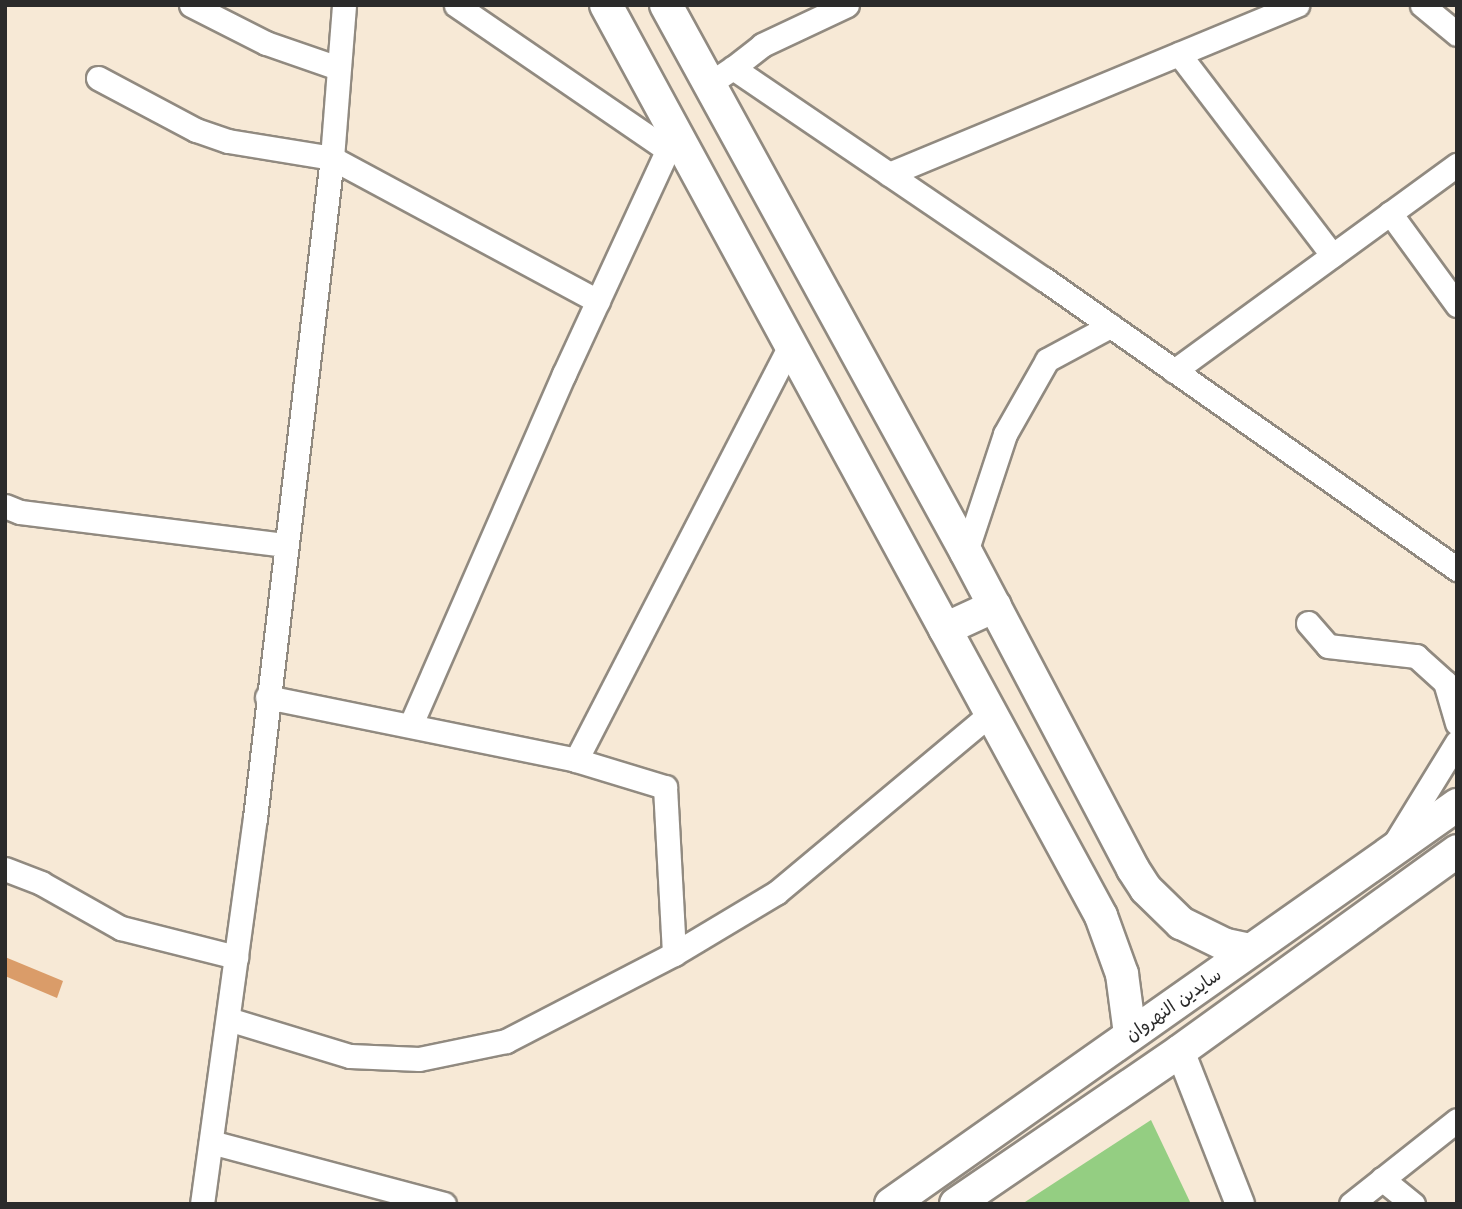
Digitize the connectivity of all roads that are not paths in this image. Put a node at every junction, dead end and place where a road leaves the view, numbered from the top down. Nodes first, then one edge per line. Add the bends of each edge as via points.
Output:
1 (191, 5) edge
2 (344, 5) edge
3 (456, 5) edge
4 (606, 5) edge
5 (666, 5) edge
6 (847, 5) edge
7 (1297, 5) edge
8 (1422, 5) edge
9 (1457, 34) edge
10 (1179, 54) junction
11 (338, 68) junction
12 (721, 76) junction
13 (98, 78) dead end
14 (672, 140) junction
15 (332, 158) junction
16 (1457, 165) edge
17 (890, 174) junction
18 (1390, 213) junction
19 (1332, 256) junction
20 (597, 301) junction
21 (1457, 305) edge
22 (1110, 326) junction
23 (791, 344) junction
24 (1174, 370) junction
25 (5, 506) edge
26 (284, 545) junction
27 (966, 552) junction
28 (1457, 569) edge
29 (995, 606) junction
30 (1308, 623) dead end
31 (945, 629) junction
32 (267, 697) junction
33 (991, 713) junction
34 (1457, 723) edge
35 (411, 724) junction
36 (1457, 742) edge
37 (576, 760) junction
38 (1457, 805) edge
39 (1457, 851) edge
40 (1388, 854) junction
41 (5, 869) edge
42 (1249, 950) junction
43 (674, 954) junction
44 (236, 957) junction
45 (228, 1019) junction
46 (1130, 1034) junction
47 (1180, 1051) junction
48 (1457, 1120) edge
49 (211, 1142) junction
50 (1382, 1179) junction
51 (202, 1204) edge
52 (444, 1204) edge
53 (891, 1204) edge
54 (956, 1204) edge
55 (1240, 1204) edge
56 (1351, 1204) edge
57 (1413, 1204) edge

1 - 11 street via 266,43
2 - 11 street
3 - 14 street
4 - 14 main road
5 - 12 main road
6 - 12 street via 762,46
7 - 10 street
8 - 9 street
10 - 17 street
10 - 19 street
11 - 15 street
12 - 17 street
12 - 27 main road
13 - 15 street via 196,130 228,141
14 - 20 street
14 - 23 main road
15 - 20 street
15 - 26 street
16 - 18 street
17 - 22 street
18 - 19 street
18 - 21 street
19 - 24 street
20 - 35 street
22 - 24 street
22 - 27 street via 1047,360 1005,434
23 - 31 main road
23 - 37 street
24 - 28 street
25 - 26 street via 32,514
26 - 32 street
27 - 29 main road
29 - 31 main road
29 - 42 main road via 1146,889 1181,923 1226,945
30 - 34 street via 1328,646 1416,656 1445,682
31 - 33 main road
32 - 35 street
32 - 44 street
33 - 43 street via 776,893
33 - 46 main road via 1101,916 1122,974
35 - 37 street
36 - 40 street
37 - 43 street via 665,787
38 - 40 main road, سايدين النهروان
39 - 47 main road
40 - 42 main road, سايدين النهروان
41 - 44 street via 41,883 121,928
42 - 46 main road, سايدين النهروان
43 - 45 street via 506,1041 419,1059 349,1056
44 - 45 street
45 - 49 street
46 - 53 main road, سايدين النهروان
47 - 54 main road
47 - 55 street
48 - 50 street
49 - 51 street
49 - 52 street
50 - 56 street
50 - 57 street

